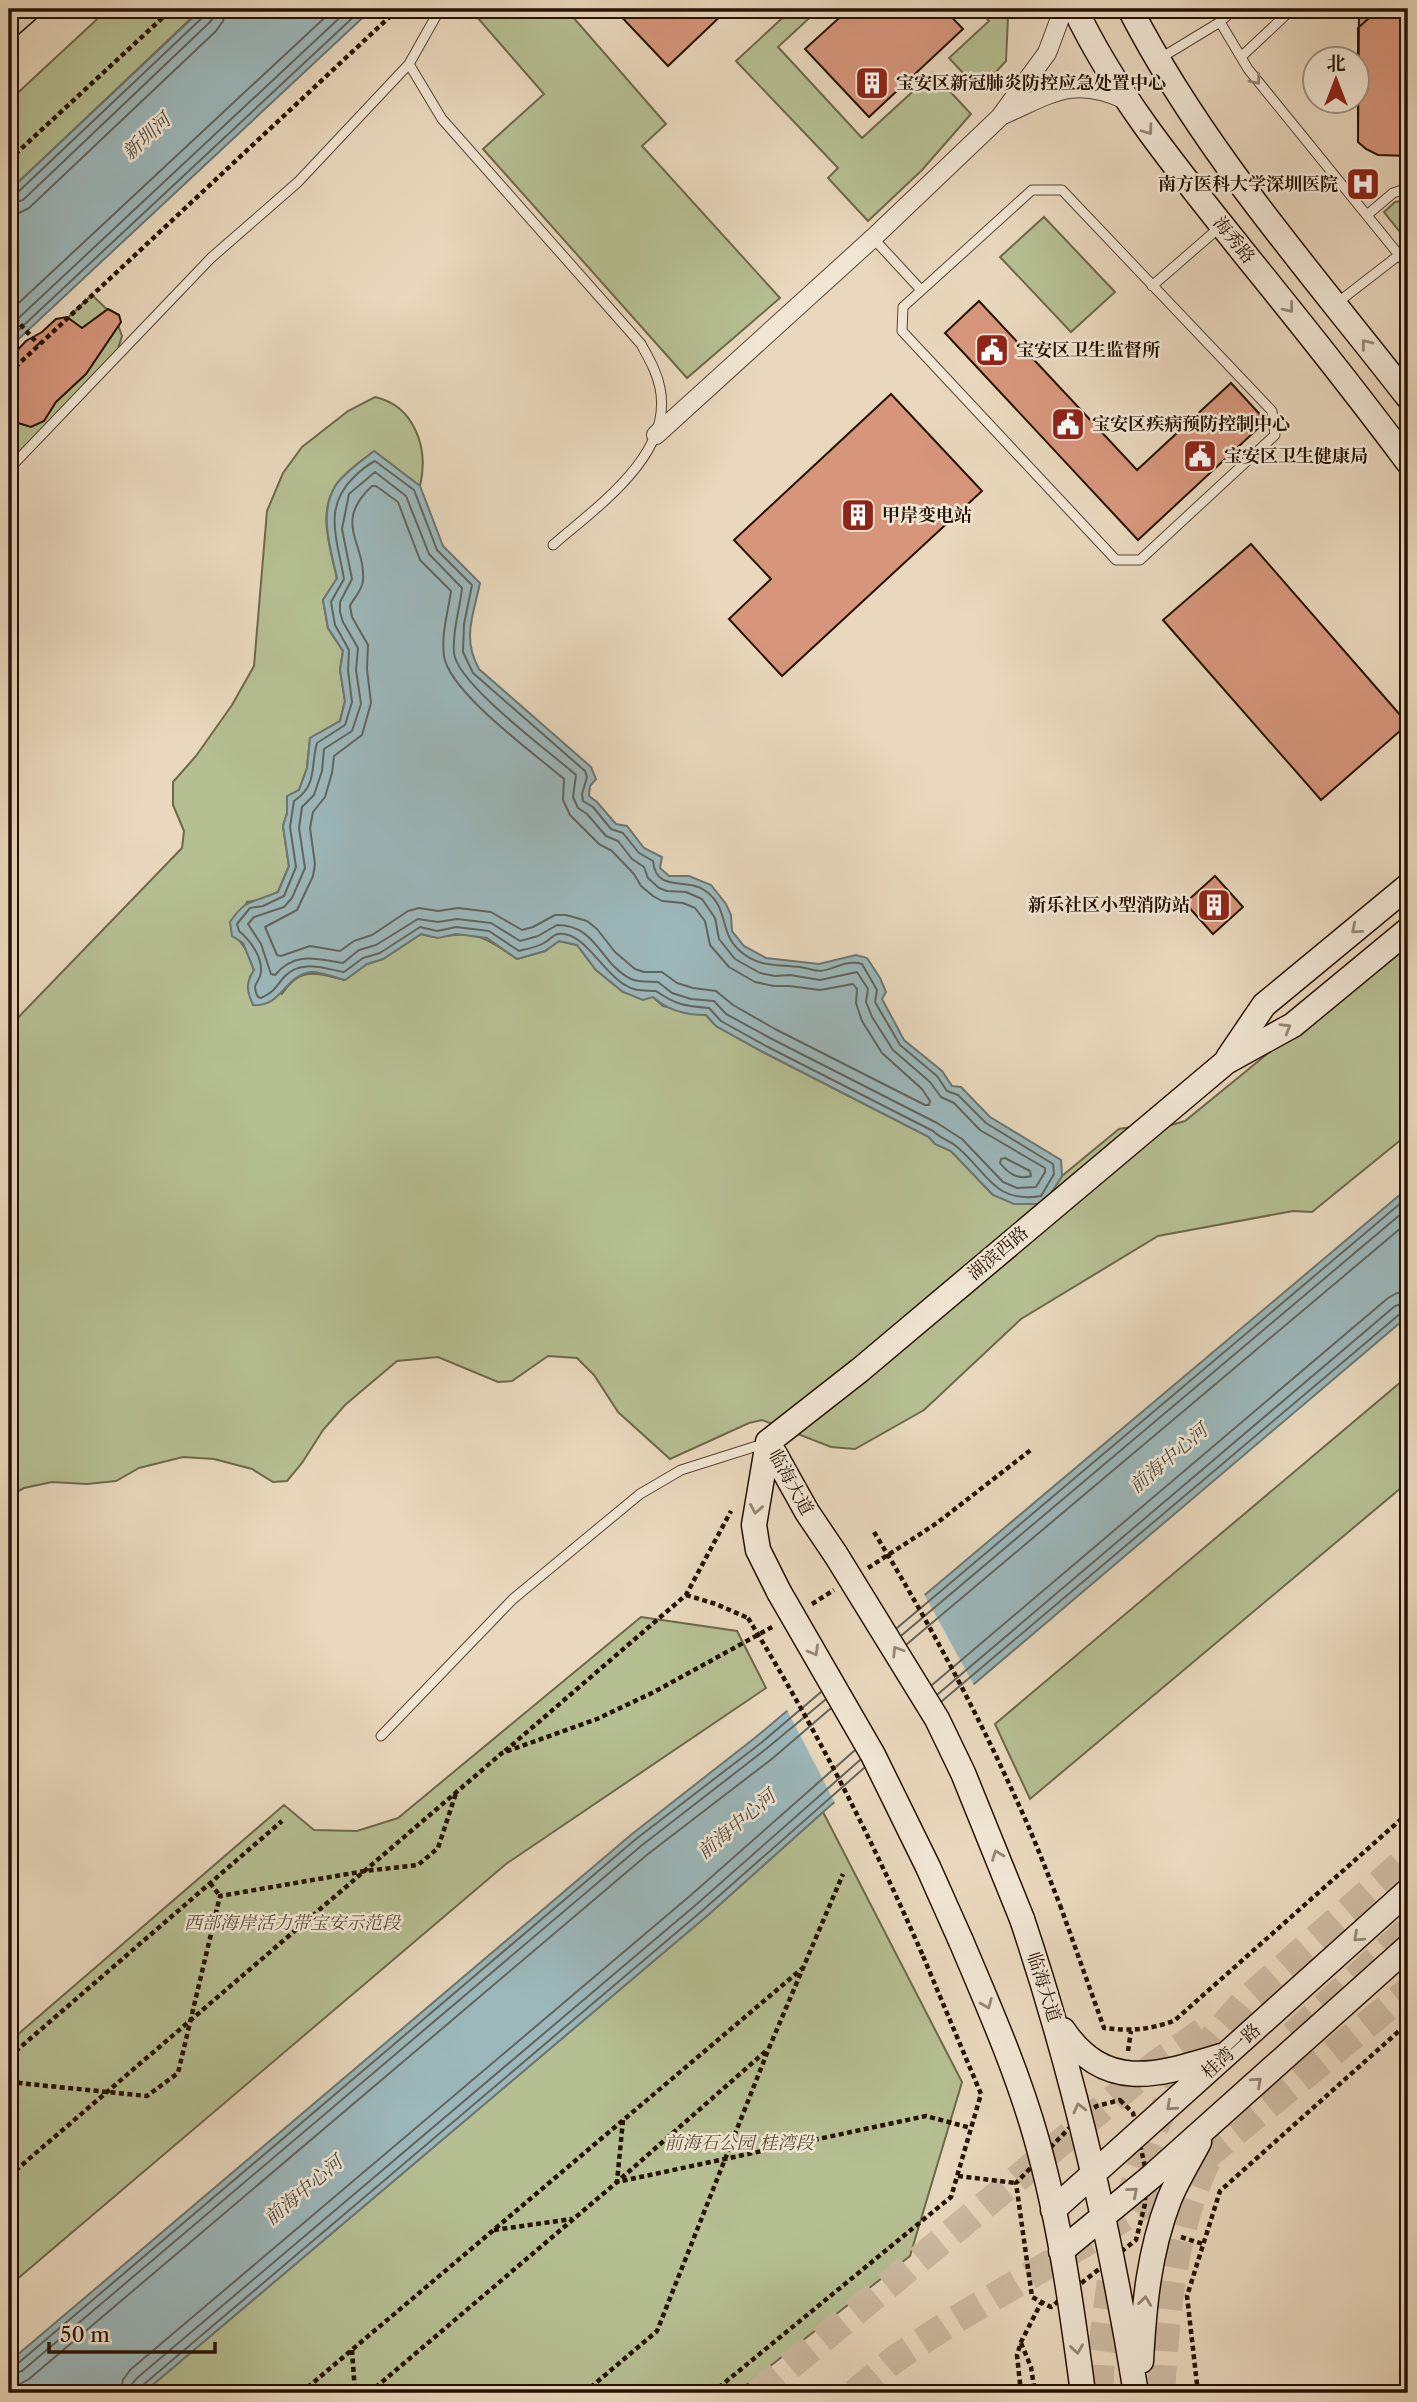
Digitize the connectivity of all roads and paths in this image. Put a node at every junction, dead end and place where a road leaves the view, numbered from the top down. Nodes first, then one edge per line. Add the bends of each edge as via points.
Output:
1 (25, 9) edge
2 (172, 9) edge
3 (398, 9) edge
4 (440, 9) edge
5 (1060, 9) edge
6 (1075, 9) edge
7 (1130, 9) edge
8 (1234, 9) edge
9 (1292, 9) edge
10 (1220, 22) junction
11 (9, 23) edge
12 (1241, 57) junction
13 (1158, 60) junction
14 (409, 64) junction
15 (1126, 100) junction
16 (1000, 117) junction
17 (9, 160) edge
18 (1408, 188) edge
19 (1367, 215) junction
20 (1222, 225) junction
21 (873, 238) junction
22 (1399, 255) junction
23 (1408, 266) edge
24 (1152, 286) junction
25 (921, 290) junction
26 (1336, 304) junction
27 (9, 312) edge
28 (39, 345) junction
29 (9, 373) edge
30 (1408, 397) edge
31 (656, 435) junction
32 (1408, 462) edge
33 (9, 469) edge
34 (553, 545) dead end
35 (1407, 886) edge
36 (1408, 930) edge
37 (1226, 1062) junction
38 (768, 1442) junction
39 (1032, 1449) dead end
40 (737, 1501) dead end
41 (874, 1532) dead end
42 (857, 1575) dead end
43 (845, 1583) dead end
44 (686, 1595) junction
45 (811, 1605) dead end
46 (778, 1624) dead end
47 (381, 1736) dead end
48 (502, 1754) junction
49 (457, 1792) junction
50 (1408, 1813) edge
51 (282, 1821) dead end
52 (365, 1871) junction
53 (843, 1874) dead end
54 (210, 1883) junction
55 (1408, 1891) edge
56 (220, 1896) junction
57 (1408, 1947) edge
58 (804, 1967) junction
59 (1054, 2017) junction
60 (191, 2021) junction
61 (1408, 2023) edge
62 (769, 2048) junction
63 (1228, 2054) junction
64 (9, 2057) edge
65 (9, 2082) edge
66 (107, 2093) junction
67 (623, 2120) junction
68 (1206, 2127) junction
69 (971, 2128) junction
70 (725, 2159) junction
71 (1094, 2175) junction
72 (9, 2176) edge
73 (958, 2176) junction
74 (617, 2182) junction
75 (1016, 2183) dead end
76 (1053, 2210) junction
77 (1103, 2218) junction
78 (573, 2219) junction
79 (494, 2230) junction
80 (1061, 2251) junction
81 (1041, 2303) dead end
82 (1021, 2342) junction
83 (352, 2350) junction
84 (301, 2393) edge
85 (355, 2393) edge
86 (369, 2393) edge
87 (584, 2393) edge
88 (712, 2393) edge
89 (1021, 2393) edge
90 (1035, 2393) edge
91 (1083, 2393) edge
92 (1138, 2393) edge
93 (1198, 2393) edge

1 - 11 main road
2 - 17 path
3 - 28 path
4 - 14 lane
5 - 16 street via 1047,53
6 - 15 main road, 海秀路
7 - 13 main road
8 - 10 lane
9 - 12 lane
10 - 12 lane
10 - 13 lane
12 -> 19 lane
13 - 26 main road via 1241,185
14 - 31 lane via 442,120 641,344 661,392
14 - 33 lane via 298,182 211,258
15 - 16 street via 1098,89 1071,87
15 -> 20 main road, 海秀路
16 - 21 street
18 - 19 lane via 1393,192
19 - 22 lane
20 - 24 lane
20 -> 32 main road, 海秀路
21 - 25 lane
21 - 31 street
22 - 23 lane
22 - 26 lane
24 - 25 lane via 1062,190 1032,190
24 - 25 lane via 1272,411 1275,435 1140,560 1116,560 902,331 903,307
30 -> 26 main road
27 - 28 path
28 - 29 path
31 - 34 lane via 627,479
35 -> 37 main road, 湖滨西路 via 1264,1004
37 -> 36 main road, 湖滨西路 via 1293,1025
37 - 38 main road, 湖滨西路
38 - 47 lane via 681,1470 640,1494 513,1599
59 -> 38 main road, 临海大道, bridge via 978,1807 937,1720
38 -> 76 main road, 临海大道, bridge via 754,1525 758,1550 873,1755 929,1867 1018,2080
39 - 42 path via 937,1523
40 - 44 path
41 - 50 path, bridge via 946,1655 1019,1803 1104,2028 1131,2031 1174,2021
43 - 45 path
44 - 48 path
44 - 69 path, bridge via 748,1618 818,1736 886,1873 981,2094
46 - 48 path via 609,1713
48 - 49 path
49 - 52 path
49 - 52 path via 438,1848 418,1864
51 - 54 path
52 - 56 path
52 - 60 path
53 - 58 path
54 - 56 path
54 - 64 path
55 -> 63 main road, 桂湾一路
56 - 60 path
68 -> 57 main road
58 - 62 path
58 - 67 path
59 - 63 main road via 1075,2048 1113,2071 1158,2073
71 -> 59 main road, 临海大道
60 - 66 path
60 - 66 path via 178,2073 148,2096
61 - 93 path via 1220,2191 1187,2296
62 - 70 path
62 - 74 path
63 -> 71 main road, 桂湾一路
65 - 66 path
66 - 72 path
67 - 74 path
67 - 79 path
77 -> 68 main road
92 -> 68 main road via 1144,2305 1159,2230
69 - 70 path via 926,2116
69 - 73 path
70 - 74 path
70 - 87 path via 657,2331
71 - 76 main road, 桂湾一路
71 - 77 main road, 临海大道
73 - 75 path
73 - 88 path via 951,2197
74 - 78 path
76 - 80 main road, 临海大道
77 - 80 main road
77 - 92 main road, 临海大道
78 - 79 path
78 - 86 path
79 - 83 path
80 -> 91 main road, 临海大道
81 - 82 path
82 - 89 path via 1017,2355
82 - 90 path
83 - 84 path
83 - 85 path

